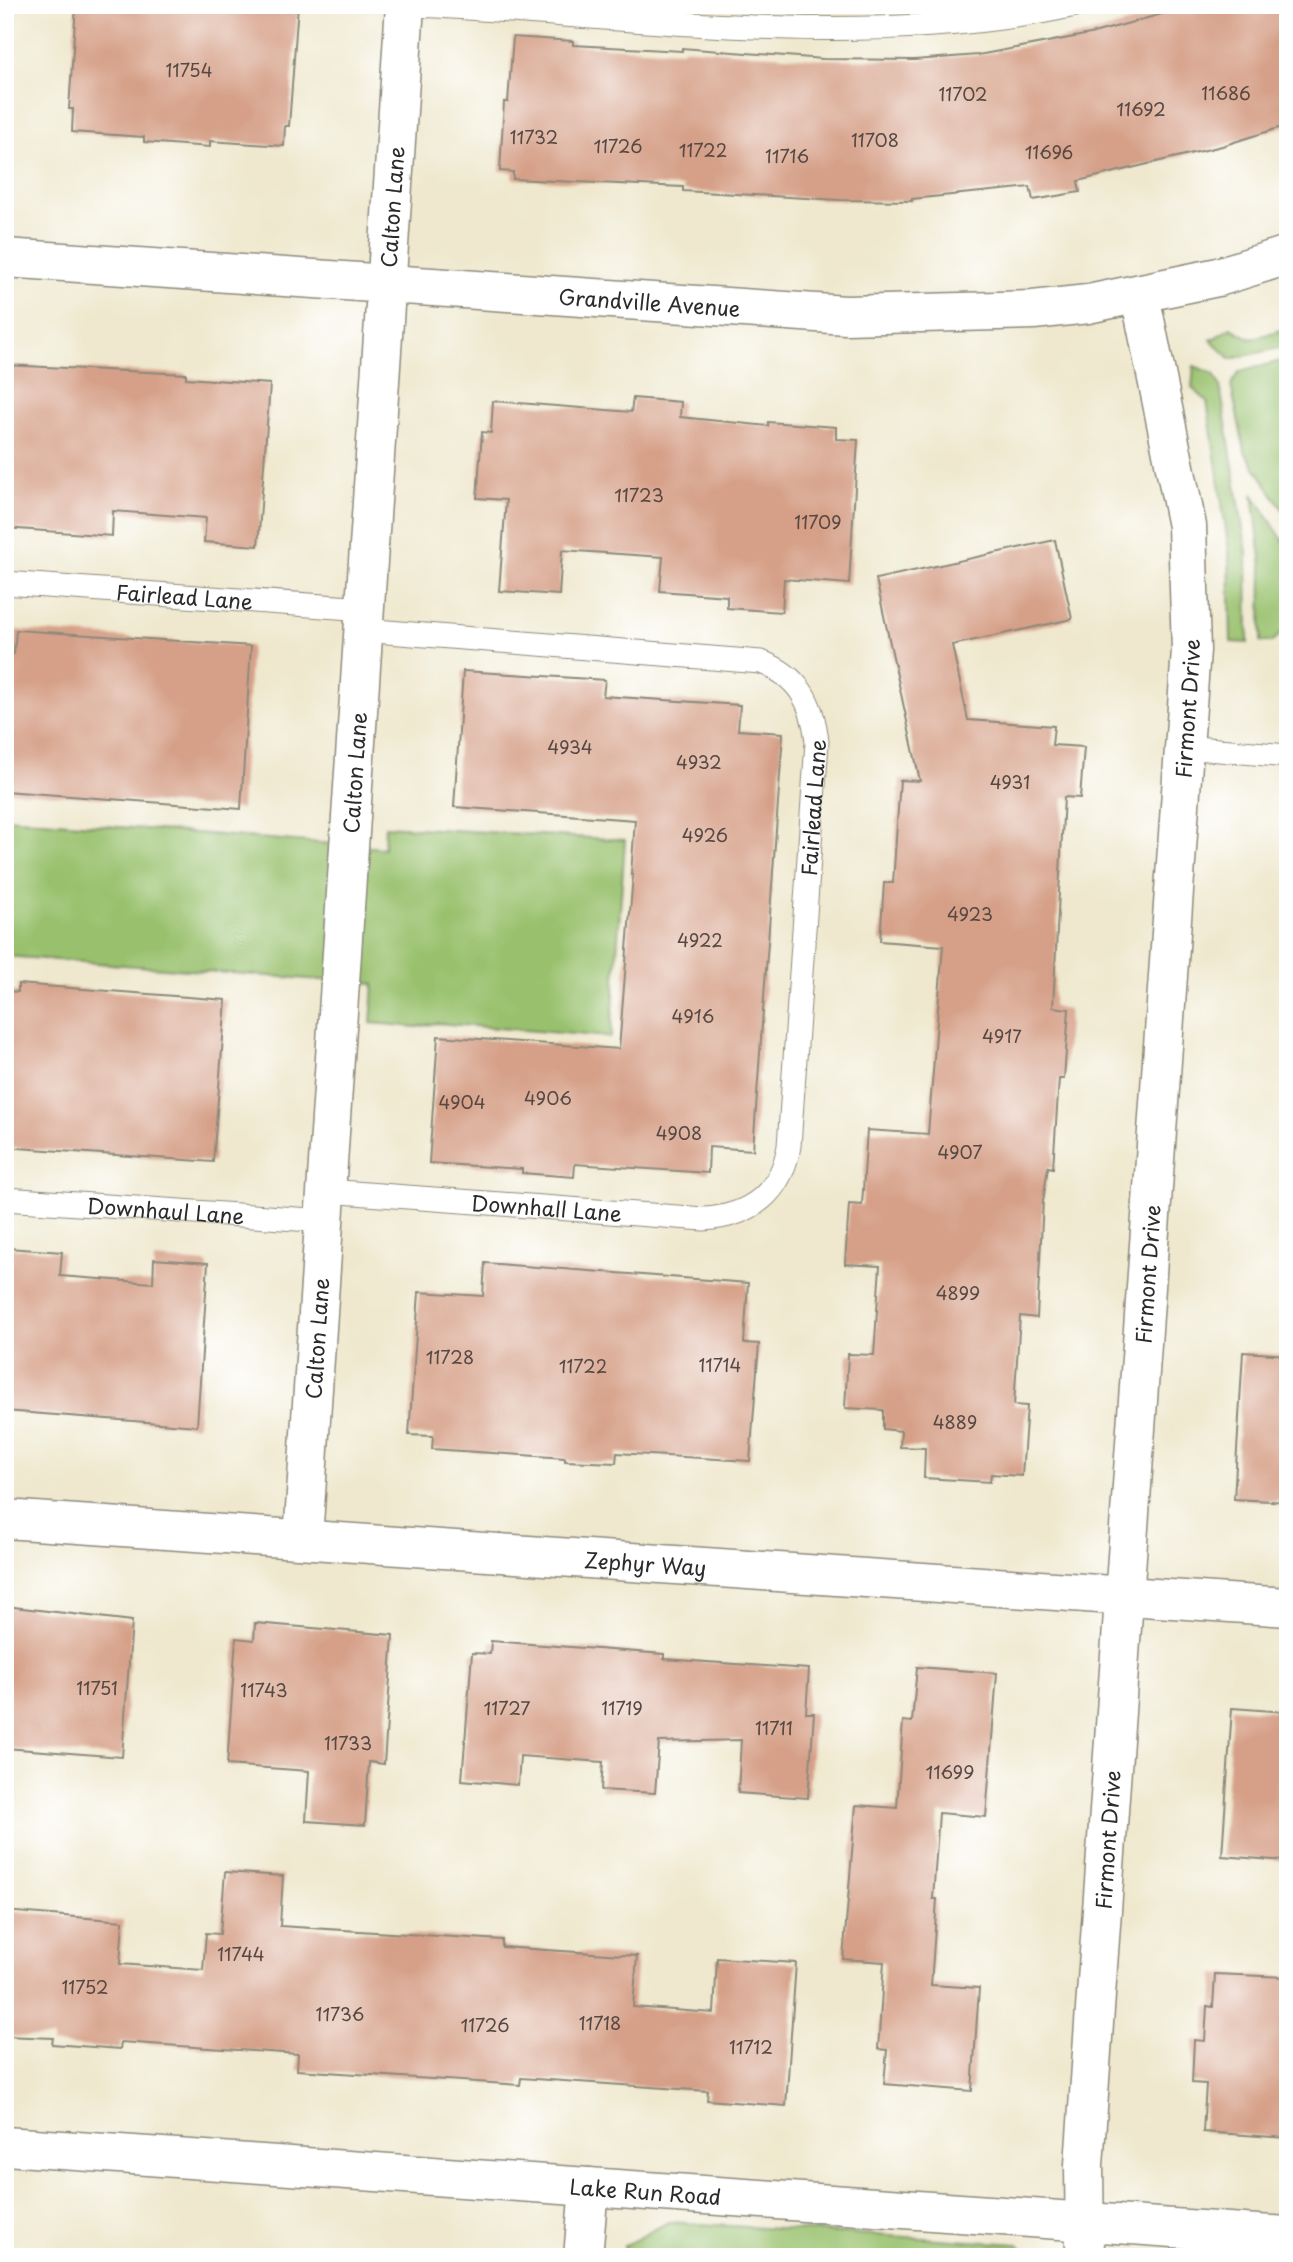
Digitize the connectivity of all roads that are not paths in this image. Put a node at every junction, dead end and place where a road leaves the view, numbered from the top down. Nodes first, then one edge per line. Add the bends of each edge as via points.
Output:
1 (405, 5) edge
2 (417, 5) edge
3 (1075, 5) edge
4 (1288, 255) edge
5 (5, 258) edge
6 (386, 285) junction
7 (1140, 295) junction
8 (5, 583) edge
9 (364, 619) junction
10 (1184, 747) junction
11 (1288, 757) edge
12 (5, 1199) edge
13 (763, 1200) joint
14 (326, 1206) junction
15 (5, 1519) edge
16 (303, 1539) junction
17 (1125, 1596) junction
18 (1288, 1607) edge
19 (5, 2146) edge
20 (589, 2187) junction
21 (1288, 2236) edge
22 (1084, 2239) edge
23 (583, 2257) edge

1 - 6 street, Calton Lane
2 - 3 lane via 856,28 940,26 1016,18
4 - 7 street, Grandville Avenue
5 - 6 street, Grandville Avenue
6 - 7 street, Grandville Avenue via 846,315 1033,310
6 - 9 street, Calton Lane
7 - 10 street, Firmont Drive via 1187,526 1192,609
8 - 9 lane, Fairlead Lane
9 - 13 lane, Fairlead Lane via 747,659 775,667 797,684 812,711 816,756 789,1146 781,1175
9 - 14 street, Calton Lane
10 - 11 lane
10 - 17 street, Firmont Drive
12 - 14 lane, Downhaul Lane
13 - 14 lane, Downhall Lane via 736,1215 704,1219
14 - 16 street, Calton Lane
15 - 16 street, Zephyr Way
16 - 17 street, Zephyr Way
17 - 18 street, Zephyr Way
17 - 22 street, Firmont Drive
19 - 20 street, Lake Run Road
20 - 22 street, Lake Run Road
20 - 23 street
21 - 22 street, Lake Run Road

